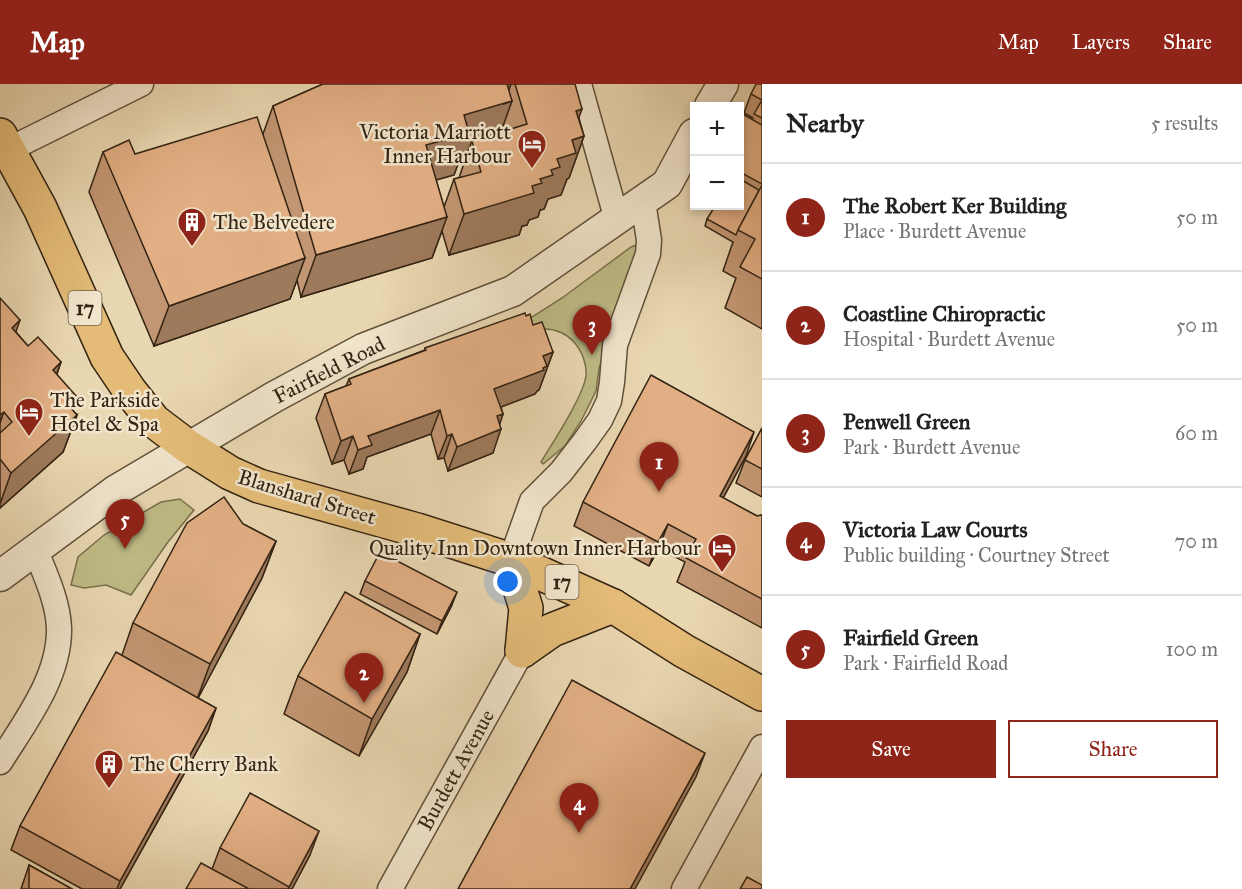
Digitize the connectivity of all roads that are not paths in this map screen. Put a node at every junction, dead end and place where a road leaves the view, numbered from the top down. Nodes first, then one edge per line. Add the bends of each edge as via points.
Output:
1 (141, 84) edge
2 (579, 84) edge
3 (723, 84) edge
4 (712, 102) edge
5 (690, 141) edge
6 (3, 147) edge
7 (643, 202) junction
8 (617, 220) junction
9 (188, 446) junction
10 (35, 549) junction
11 (511, 560) junction
12 (0, 576) edge
13 (614, 606) junction
14 (522, 651) junction
15 (762, 694) edge
16 (762, 747) edge
17 (0, 762) edge
18 (390, 889) edge
19 (684, 889) edge

1 - 6 street
2 - 8 street
3 - 4 street
5 - 7 street, Fairfield Road via 667,184
6 - 9 main road, Blanshard Street / 17 via 40,208 107,357 154,421
7 - 8 street, Fairfield Road
7 - 11 street via 648,254 615,345 609,401 585,441 532,501
8 - 9 street, Fairfield Road via 513,291 363,349
9 - 10 street, Fairfield Road via 115,491
9 - 11 main road, Blanshard Street / 17 via 259,486
10 - 12 street, Fairfield Road
10 - 17 street via 53,594 59,627 57,656 41,694
11 - 13 main road, Blanshard Street / 17
11 - 14 main road via 526,608
13 - 14 main road via 552,630
13 - 15 main road, Blanshard Street / 17
14 - 18 street, Burdett Avenue
16 - 19 street

